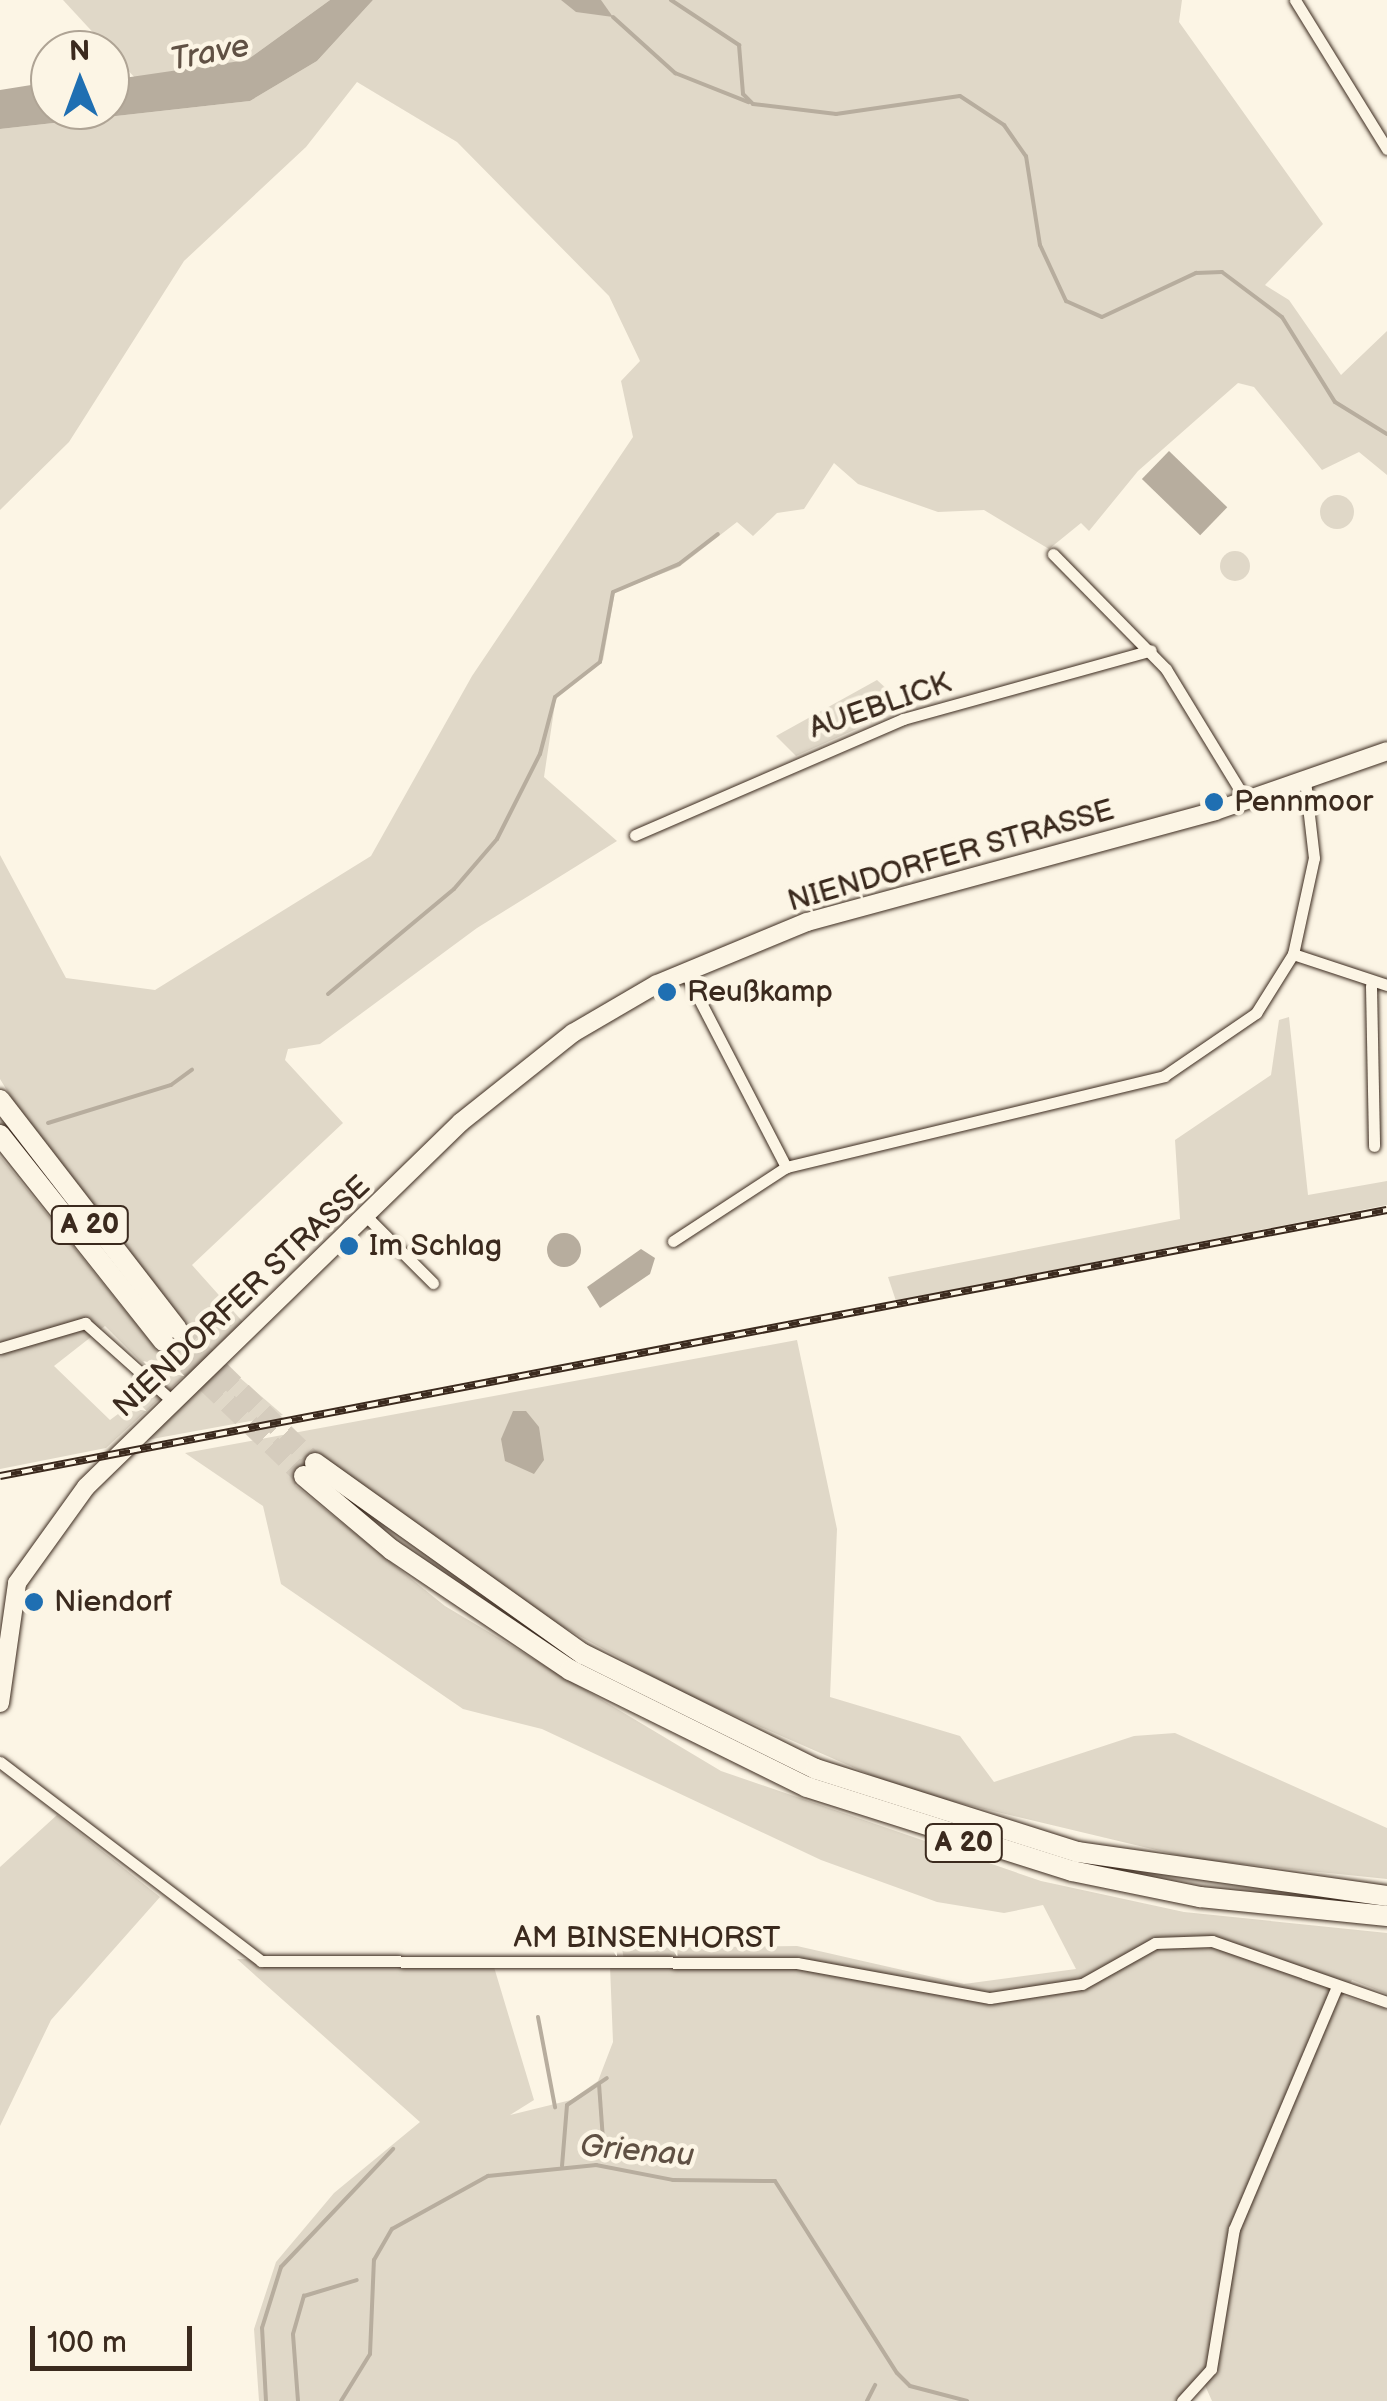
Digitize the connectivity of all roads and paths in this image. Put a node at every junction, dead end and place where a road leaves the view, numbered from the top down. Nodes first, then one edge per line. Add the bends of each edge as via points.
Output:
1 (1295, 0) edge
2 (1387, 149) edge
3 (1053, 554) dead end
4 (1151, 650) junction
5 (1387, 752) edge
6 (1305, 780) junction
7 (1246, 800) junction
8 (635, 834) dead end
9 (1293, 954) junction
10 (686, 972) junction
11 (1387, 985) edge
12 (1371, 986) junction
13 (0, 1100) edge
14 (0, 1135) edge
15 (1374, 1146) dead end
16 (786, 1167) junction
17 (368, 1218) junction
18 (673, 1240) dead end
19 (434, 1283) dead end
20 (0, 1348) edge
21 (170, 1399) junction
22 (0, 1703) edge
23 (0, 1762) edge
24 (1387, 1896) edge
25 (1387, 1916) edge
26 (1336, 1986) junction
27 (1387, 2002) edge
28 (1182, 2401) edge

1 - 2 street
3 - 4 street
4 - 7 street
4 - 8 street, AUEBLICK via 903,719
5 - 6 main road, NIENDORFER STRASSE
6 - 7 main road, NIENDORFER STRASSE
6 - 9 street via 1314,858
7 - 10 main road, NIENDORFER STRASSE via 855,907
9 - 12 street
9 - 16 street via 1256,1013 1164,1076
10 - 16 street
10 - 17 main road, NIENDORFER STRASSE via 550,1050 462,1122
11 - 12 street
12 - 15 street
13 - 14 highway, A 20 via 170,1335
16 - 18 street
17 - 19 street
17 - 21 main road, NIENDORFER STRASSE
20 - 21 street via 86,1324
21 - 22 main road, NIENDORFER STRASSE via 110,1461 18,1583
23 - 26 street, AM BINSENHORST via 261,1961 797,1963 990,1998 1082,1984 1155,1944 1212,1941
24 - 25 highway, A 20 via 1078,1852 816,1769 583,1654 309,1470 392,1550 570,1670 807,1787 1072,1872 1200,1897
26 - 27 street, AM BINSENHORST
26 - 28 street via 1234,2229 1211,2369

